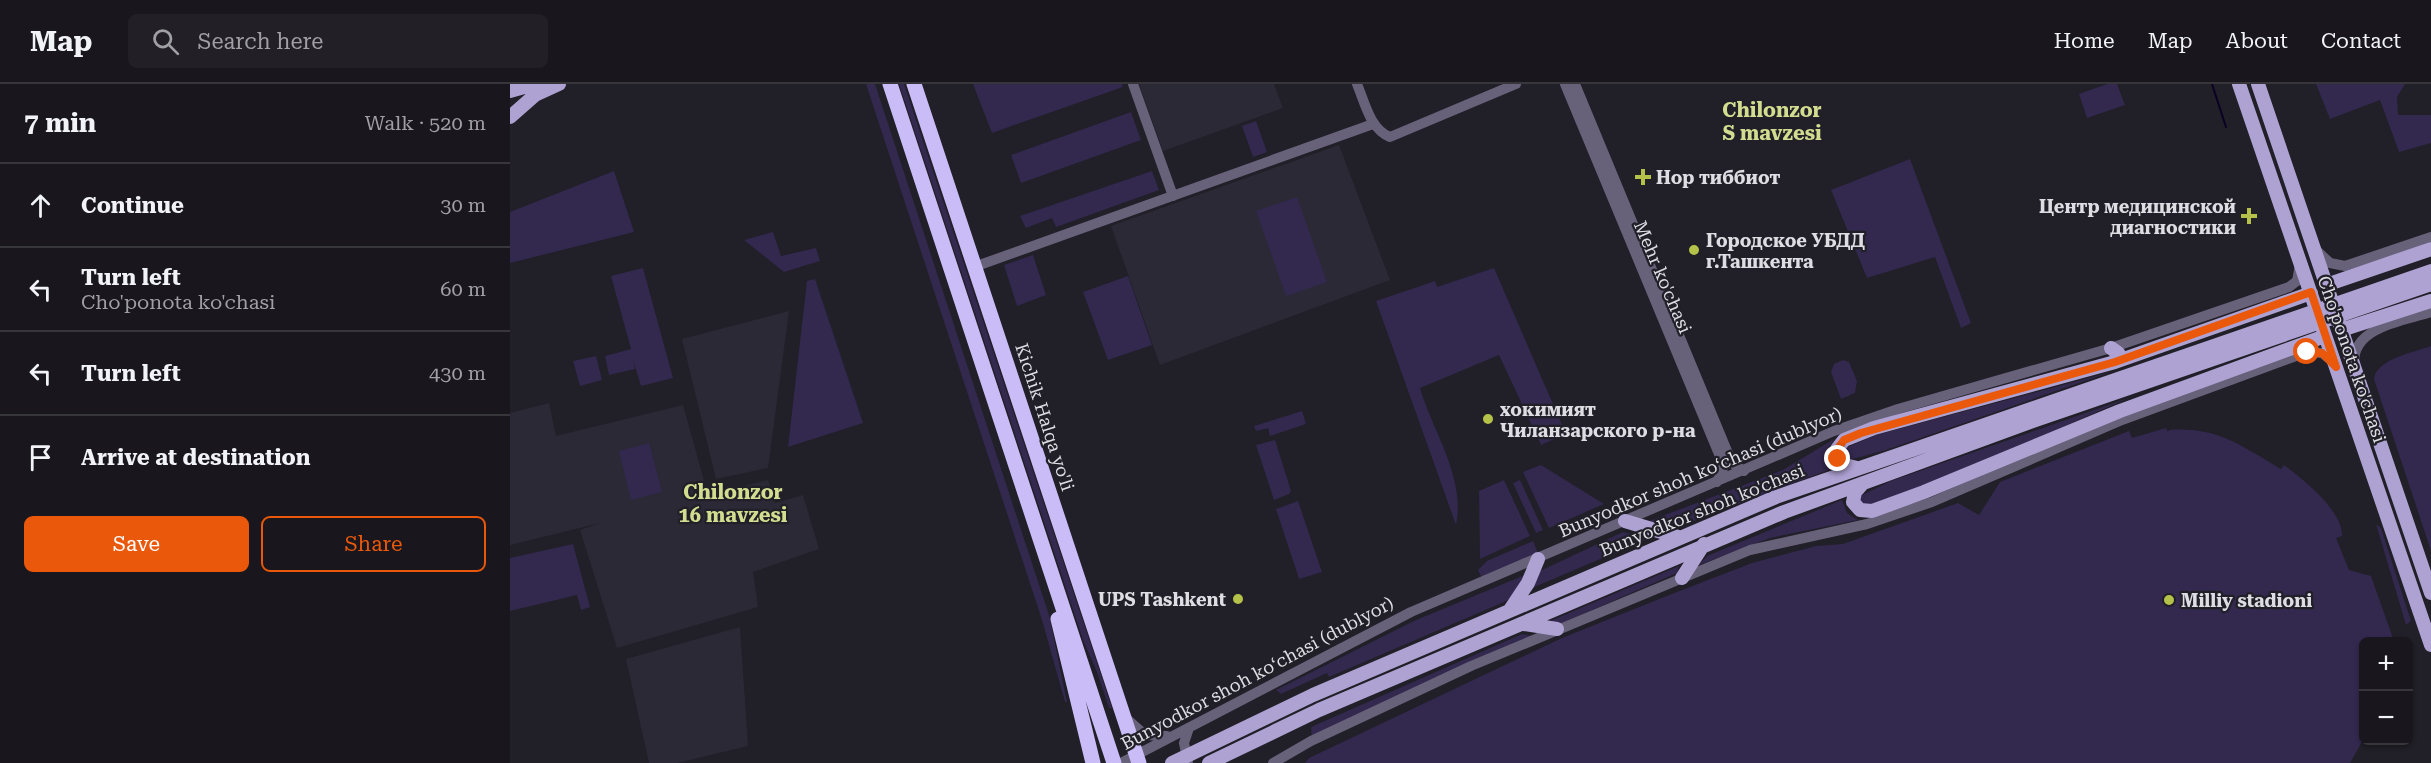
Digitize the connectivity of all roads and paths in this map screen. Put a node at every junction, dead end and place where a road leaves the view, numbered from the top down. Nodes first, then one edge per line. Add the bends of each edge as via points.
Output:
1 (535, 84) edge
2 (559, 84) edge
3 (890, 84) edge
4 (914, 84) edge
5 (1133, 84) edge
6 (1357, 84) edge
7 (1516, 84) edge
8 (1564, 84) edge
9 (1575, 84) edge
10 (2239, 84) edge
11 (510, 91) edge
12 (2260, 91) edge
13 (2246, 104) junction
14 (510, 117) edge
15 (1373, 124) junction
16 (1173, 196) junction
17 (1622, 208) junction
18 (2431, 237) edge
19 (2313, 245) junction
20 (2431, 249) edge
21 (2300, 260) junction
22 (975, 267) junction
23 (2431, 271) edge
24 (2431, 284) edge
25 (2326, 285) junction
26 (2311, 292) junction
27 (2431, 301) edge
28 (2431, 312) edge
29 (2341, 330) junction
30 (2325, 336) junction
31 (2111, 348) junction
32 (2115, 362) junction
33 (2336, 367) junction
34 (2355, 371) junction
35 (2031, 415) junction
36 (1728, 464) junction
37 (1857, 468) junction
38 (1744, 471) junction
39 (1717, 483) junction
40 (1863, 483) junction
41 (1625, 521) junction
42 (1038, 531) junction
43 (1678, 537) junction
44 (1705, 543) junction
45 (1538, 559) junction
46 (1682, 578) junction
47 (2431, 593) edge
48 (1510, 610) junction
49 (1524, 624) junction
50 (1557, 629) junction
51 (1073, 638) junction
52 (2431, 645) edge
53 (1119, 702) junction
54 (1185, 730) junction
55 (1137, 759) edge
56 (1093, 763) edge
57 (1114, 763) edge
58 (1121, 763) edge
59 (1151, 763) edge
60 (1172, 763) edge
61 (1188, 763) edge
62 (1209, 763) edge
63 (1273, 763) edge

1 - 11 main road
2 - 14 main road via 535,95
3 - 42 highway
4 - 22 highway, Kichik Halqa yo'li
5 - 16 street
6 - 15 street
7 - 15 street via 1390,137
8 - 17 street, Mehr ko'chasi
9 - 17 street, Mehr ko'chasi
10 - 13 main road, Cho'ponota ko'chasi
12 - 13 main road via 2252,92
12 - 19 main road, Cho'ponota ko'chasi
13 - 21 main road, Cho'ponota ko'chasi
15 - 16 street
16 - 22 street
17 - 36 street, Mehr ko'chasi
18 - 19 street via 2345,266 2330,263
19 - 25 main road, Cho'ponota ko'chasi
20 - 25 main road
21 - 26 main road, Cho'ponota ko'chasi
21 - 31 street, Bunyodkor shoh koʻchasi (dublyor) via 2298,278 2289,287
22 - 53 highway, Kichik Halqa yo'li
23 - 35 main road, Bunyodkor shoh ko'chasi
24 - 35 main road, Bunyodkor shoh ko'chasi
25 - 29 main road, Cho'ponota ko'chasi
26 - 30 main road, Cho'ponota ko'chasi
26 - 32 main road
27 - 29 main road
28 - 34 street via 2367,335 2356,347
29 - 34 main road, Cho'ponota ko'chasi
30 - 33 main road, Cho'ponota ko'chasi
30 - 40 main road via 2120,411 1872,511 1860,510 1853,502
31 - 32 main road via 2118,353
31 - 38 street, Bunyodkor shoh koʻchasi (dublyor) via 1866,419
32 - 37 main road via 1903,419 1846,439 1838,446 1837,457 1845,465
33 - 46 street via 2322,353 2307,352 2122,420 1932,502 1867,524 1750,550
33 - 52 main road, Cho'ponota ko'chasi
34 - 47 main road, Cho'ponota ko'chasi
35 - 37 main road, Bunyodkor shoh ko'chasi
35 - 40 main road, Bunyodkor shoh ko'chasi
36 - 38 street
36 - 39 street
37 - 43 main road, Bunyodkor shoh ko'chasi
38 - 39 street, Bunyodkor shoh koʻchasi (dublyor)
39 - 41 street, Bunyodkor shoh koʻchasi (dublyor)
40 - 44 main road, Bunyodkor shoh ko'chasi
41 - 43 main road
41 - 45 street, Bunyodkor shoh koʻchasi (dublyor)
42 - 51 highway
42 - 56 highway
43 - 48 main road, Bunyodkor shoh ko'chasi
44 - 46 main road
44 - 49 main road, Bunyodkor shoh ko'chasi
45 - 48 main road
45 - 54 street, Bunyodkor shoh koʻchasi (dublyor) via 1410,612
46 - 50 street
48 - 60 main road, Bunyodkor shoh ko'chasi via 1219,738
49 - 50 main road
49 - 62 main road, Bunyodkor shoh ko'chasi via 1319,710
50 - 63 street via 1311,741
51 - 53 highway via 1089,664 1107,712 1116,713
51 - 57 highway
53 - 54 street via 1131,724 1145,735 1161,738
53 - 55 highway, Kichik Halqa yo'li
54 - 55 street, Bunyodkor shoh koʻchasi (dublyor)
54 - 61 street
55 - 58 street, Bunyodkor shoh koʻchasi (dublyor)
55 - 59 highway

